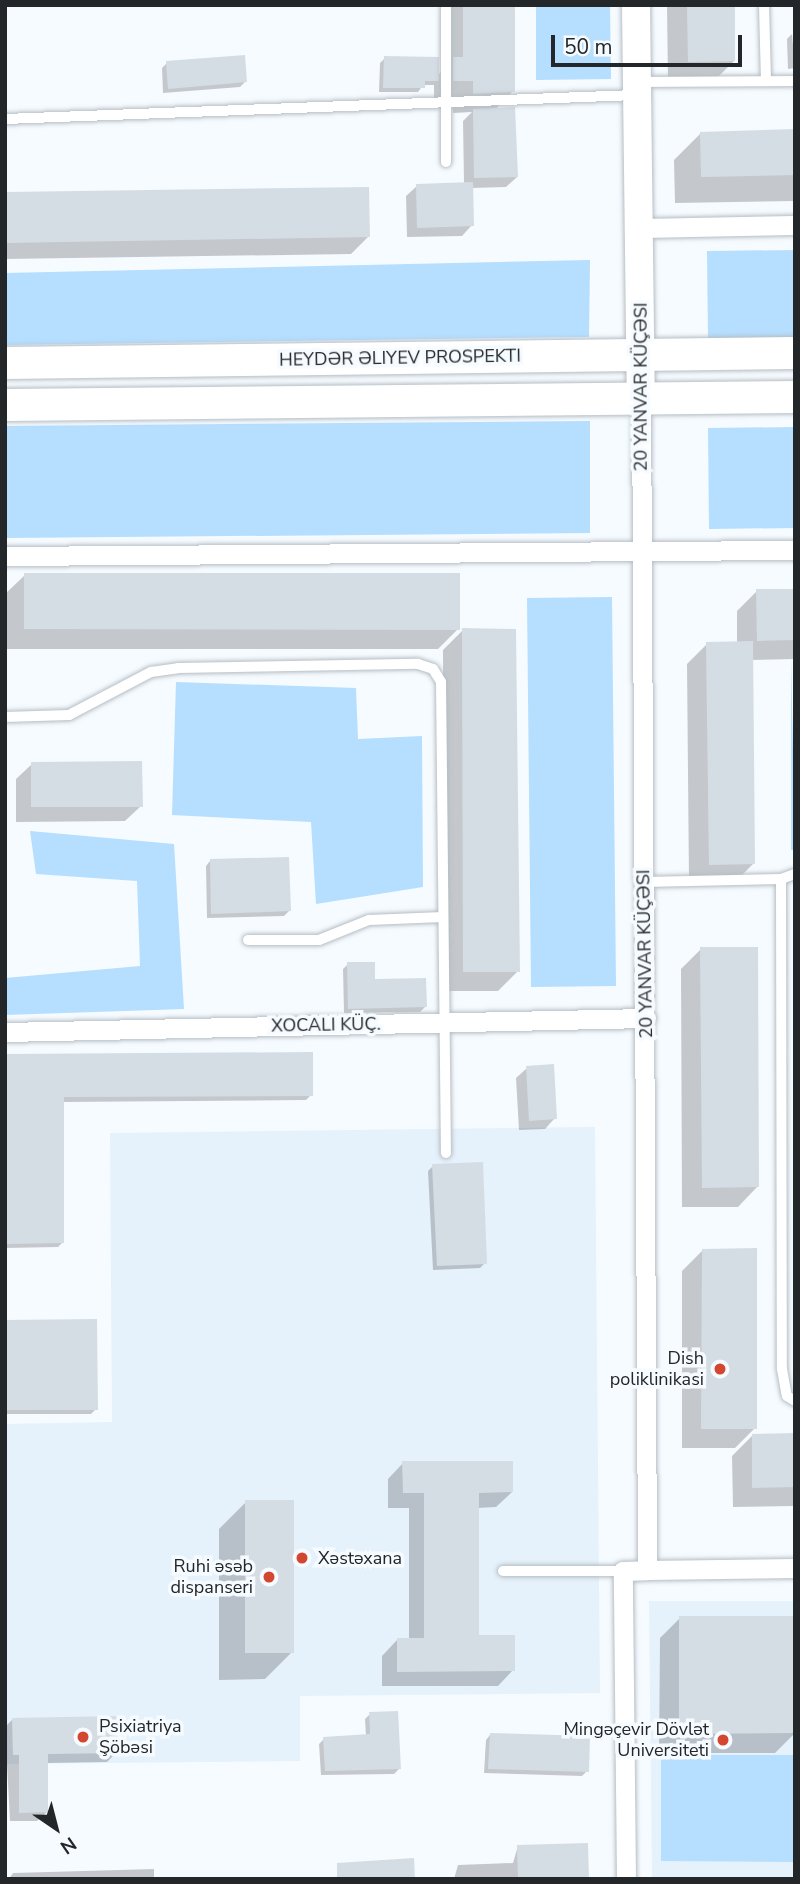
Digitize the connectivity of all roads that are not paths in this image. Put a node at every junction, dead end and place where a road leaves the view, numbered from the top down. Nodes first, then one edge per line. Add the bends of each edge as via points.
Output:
1 (446, 5) edge
2 (636, 5) edge
3 (764, 5) edge
4 (766, 81) junction
5 (795, 81) edge
6 (637, 89) junction
7 (446, 106) junction
8 (5, 119) edge
9 (446, 162) dead end
10 (795, 225) edge
11 (639, 228) junction
12 (795, 353) edge
13 (641, 356) junction
14 (5, 363) edge
15 (795, 397) edge
16 (641, 399) junction
17 (5, 405) edge
18 (795, 550) edge
19 (642, 552) junction
20 (5, 556) edge
21 (5, 717) edge
22 (795, 874) edge
23 (781, 879) junction
24 (644, 882) junction
25 (443, 917) junction
26 (248, 940) dead end
27 (782, 951) junction
28 (795, 951) edge
29 (646, 1018) junction
30 (444, 1023) junction
31 (5, 1032) edge
32 (446, 1153) dead end
33 (795, 1401) edge
34 (795, 1568) edge
35 (647, 1570) junction
36 (503, 1571) dead end
37 (622, 1571) junction
38 (626, 1879) edge

1 - 7 lane
2 - 6 main road, 20 YANVAR KÜÇƏSI
3 - 4 lane
4 - 5 lane
4 - 6 lane
6 - 7 lane
6 - 11 main road, 20 YANVAR KÜÇƏSI
7 - 8 lane
7 - 9 lane
10 - 11 street
11 - 13 main road, 20 YANVAR KÜÇƏSI
12 - 13 main road, HEYDƏR ƏLIYEV PROSPEKTI
13 - 14 main road, HEYDƏR ƏLIYEV PROSPEKTI
13 - 16 main road, 20 YANVAR KÜÇƏSI
15 - 16 main road
16 - 17 main road
16 - 19 street, 20 YANVAR KÜÇƏSI
18 - 19 street
19 - 20 street
19 - 24 street, 20 YANVAR KÜÇƏSI
21 - 25 lane via 69,715 151,672 177,668 418,664 433,669 441,682
22 - 23 lane
23 - 24 lane
23 - 27 lane
24 - 29 street, 20 YANVAR KÜÇƏSI
25 - 26 lane via 369,920 319,940
25 - 30 lane
27 - 28 lane
27 - 33 lane via 782,1369 787,1396
29 - 30 street
29 - 35 street, 20 YANVAR KÜÇƏSI
30 - 31 street
30 - 32 lane
34 - 35 street
35 - 37 street
36 - 37 lane
37 - 38 street

